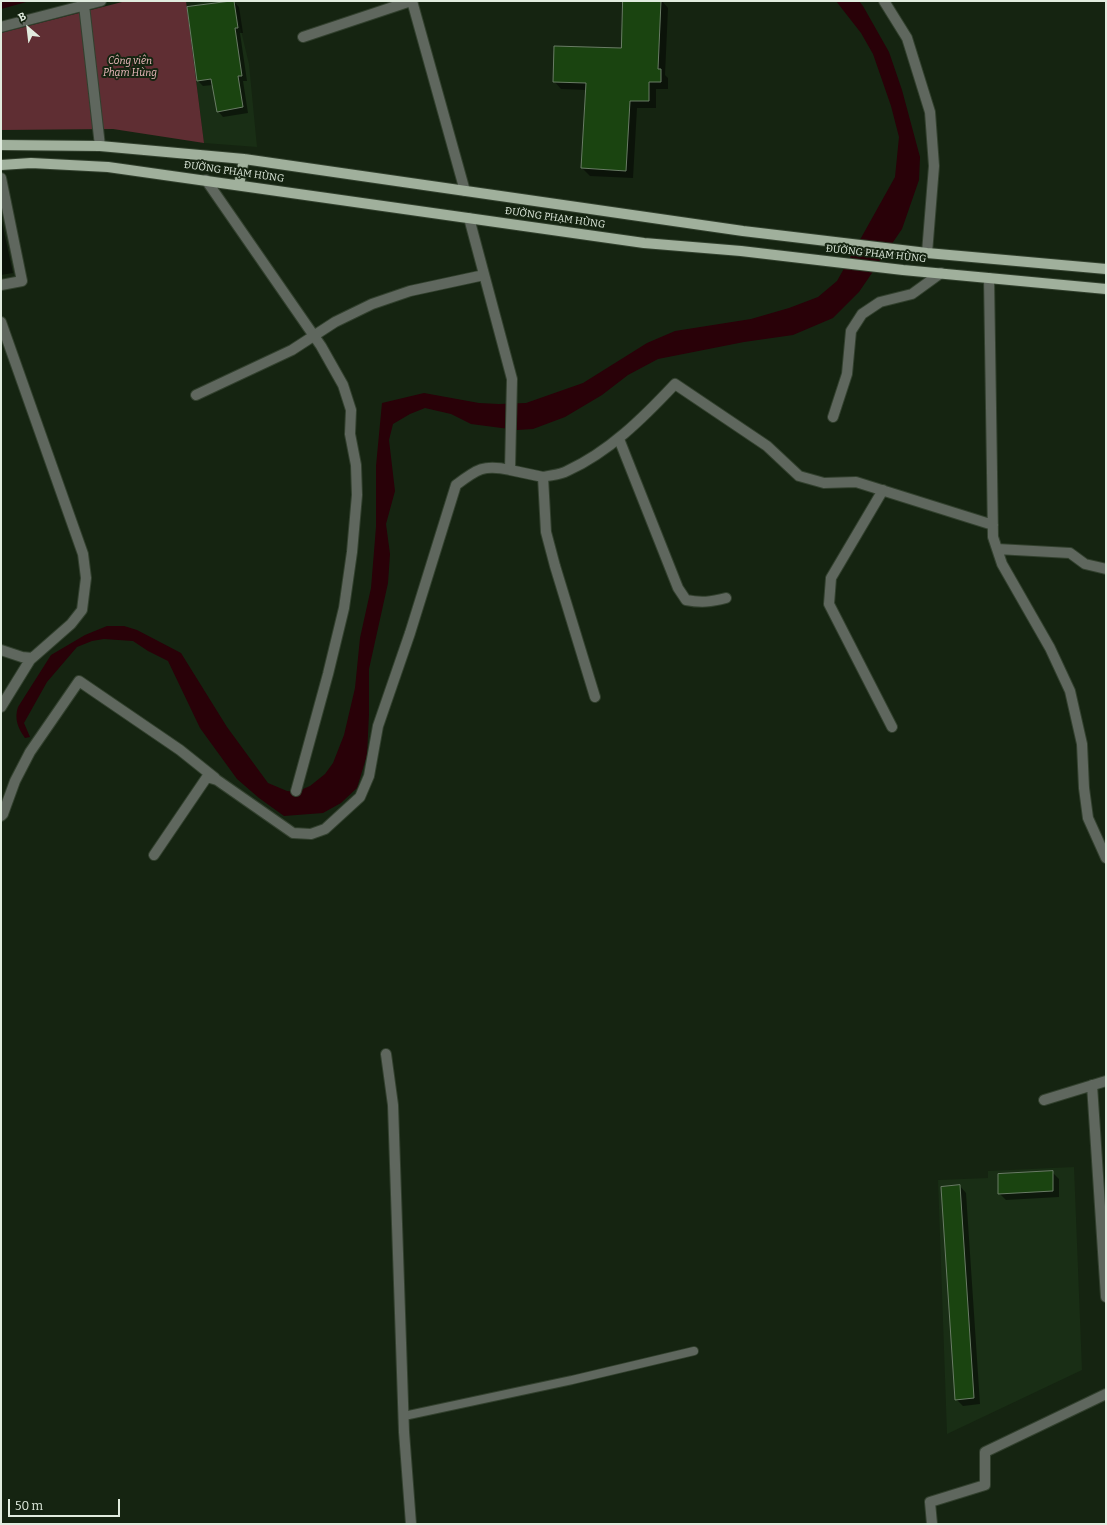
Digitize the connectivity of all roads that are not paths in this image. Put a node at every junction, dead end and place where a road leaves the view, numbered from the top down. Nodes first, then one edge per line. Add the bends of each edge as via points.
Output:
1 (101, 1) edge
2 (412, 1) edge
3 (884, 1) edge
4 (84, 5) junction
5 (1, 27) edge
6 (303, 37) dead end
7 (1, 145) edge
8 (100, 146) junction
9 (244, 159) junction
10 (1, 165) edge
11 (1, 178) edge
12 (206, 180) junction
13 (239, 185) junction
14 (465, 191) junction
15 (469, 218) junction
16 (927, 253) junction
17 (1106, 269) edge
18 (940, 273) junction
19 (484, 275) junction
20 (989, 278) junction
21 (1, 285) edge
22 (1106, 289) edge
23 (1, 322) edge
24 (314, 336) junction
25 (196, 395) dead end
26 (833, 418) dead end
27 (618, 438) junction
28 (510, 470) junction
29 (543, 477) junction
30 (883, 490) junction
31 (993, 525) junction
32 (997, 549) junction
33 (1106, 569) edge
34 (726, 598) dead end
35 (1, 650) edge
36 (32, 658) junction
37 (595, 697) dead end
38 (1, 707) edge
39 (892, 728) dead end
40 (217, 780) junction
41 (296, 791) dead end
42 (1, 816) edge
43 (154, 855) dead end
44 (1106, 858) edge
45 (386, 1054) dead end
46 (1106, 1081) edge
47 (1092, 1085) junction
48 (1044, 1100) dead end
49 (1106, 1297) edge
50 (694, 1351) dead end
51 (1106, 1394) edge
52 (404, 1416) junction
53 (411, 1524) edge
54 (932, 1524) edge

1 - 4 street
2 - 6 street
2 - 14 street
3 - 16 street via 907,38 930,112 934,166
4 - 5 street
4 - 8 street
7 - 8 main road, ĐƯỜNG PHẠM HÙNG
8 - 9 main road, ĐƯỜNG PHẠM HÙNG
9 - 13 main road
9 - 14 main road, ĐƯỜNG PHẠM HÙNG
10 - 12 main road, ĐƯỜNG PHẠM HÙNG via 31,163 108,167
11 - 21 street via 22,281
12 - 13 main road, ĐƯỜNG PHẠM HÙNG
12 - 24 street
13 - 15 main road, ĐƯỜNG PHẠM HÙNG
14 - 16 main road, ĐƯỜNG PHẠM HÙNG via 743,231
15 - 18 main road, ĐƯỜNG PHẠM HÙNG via 644,243
15 - 19 street
16 - 17 main road, ĐƯỜNG PHẠM HÙNG
18 - 20 main road, ĐƯỜNG PHẠM HÙNG
18 - 26 street via 912,294 880,302 862,314 851,331 847,374
19 - 24 street via 410,291 378,302 335,322
19 - 28 street via 512,379
20 - 22 main road, ĐƯỜNG PHẠM HÙNG
20 - 31 street
23 - 36 street via 83,554 86,578 82,610 71,624
24 - 25 street via 292,350
24 - 41 street via 342,385 351,410 350,434 356,465 357,495 344,608
27 - 29 street via 566,472
27 - 30 street via 649,412 675,384 767,446 799,476 824,483 856,482
27 - 34 street via 678,588 686,600 698,603
28 - 29 street
28 - 40 street via 493,466 473,472 456,484 378,726 369,776 360,797 325,829 311,834 292,833
29 - 37 street via 546,532
30 - 31 street
30 - 39 street via 831,578 829,604
31 - 32 street
32 - 33 street via 1070,553 1085,564
32 - 44 street via 1002,564 1050,648 1070,691 1082,744 1088,818
35 - 36 street
36 - 38 street
40 - 42 street via 180,750 79,681 30,752
40 - 43 street via 207,777
45 - 52 street via 394,1105
46 - 47 street
47 - 48 street
47 - 49 street
50 - 52 lane
51 - 54 street via 985,1452 985,1485 930,1502
52 - 53 street

